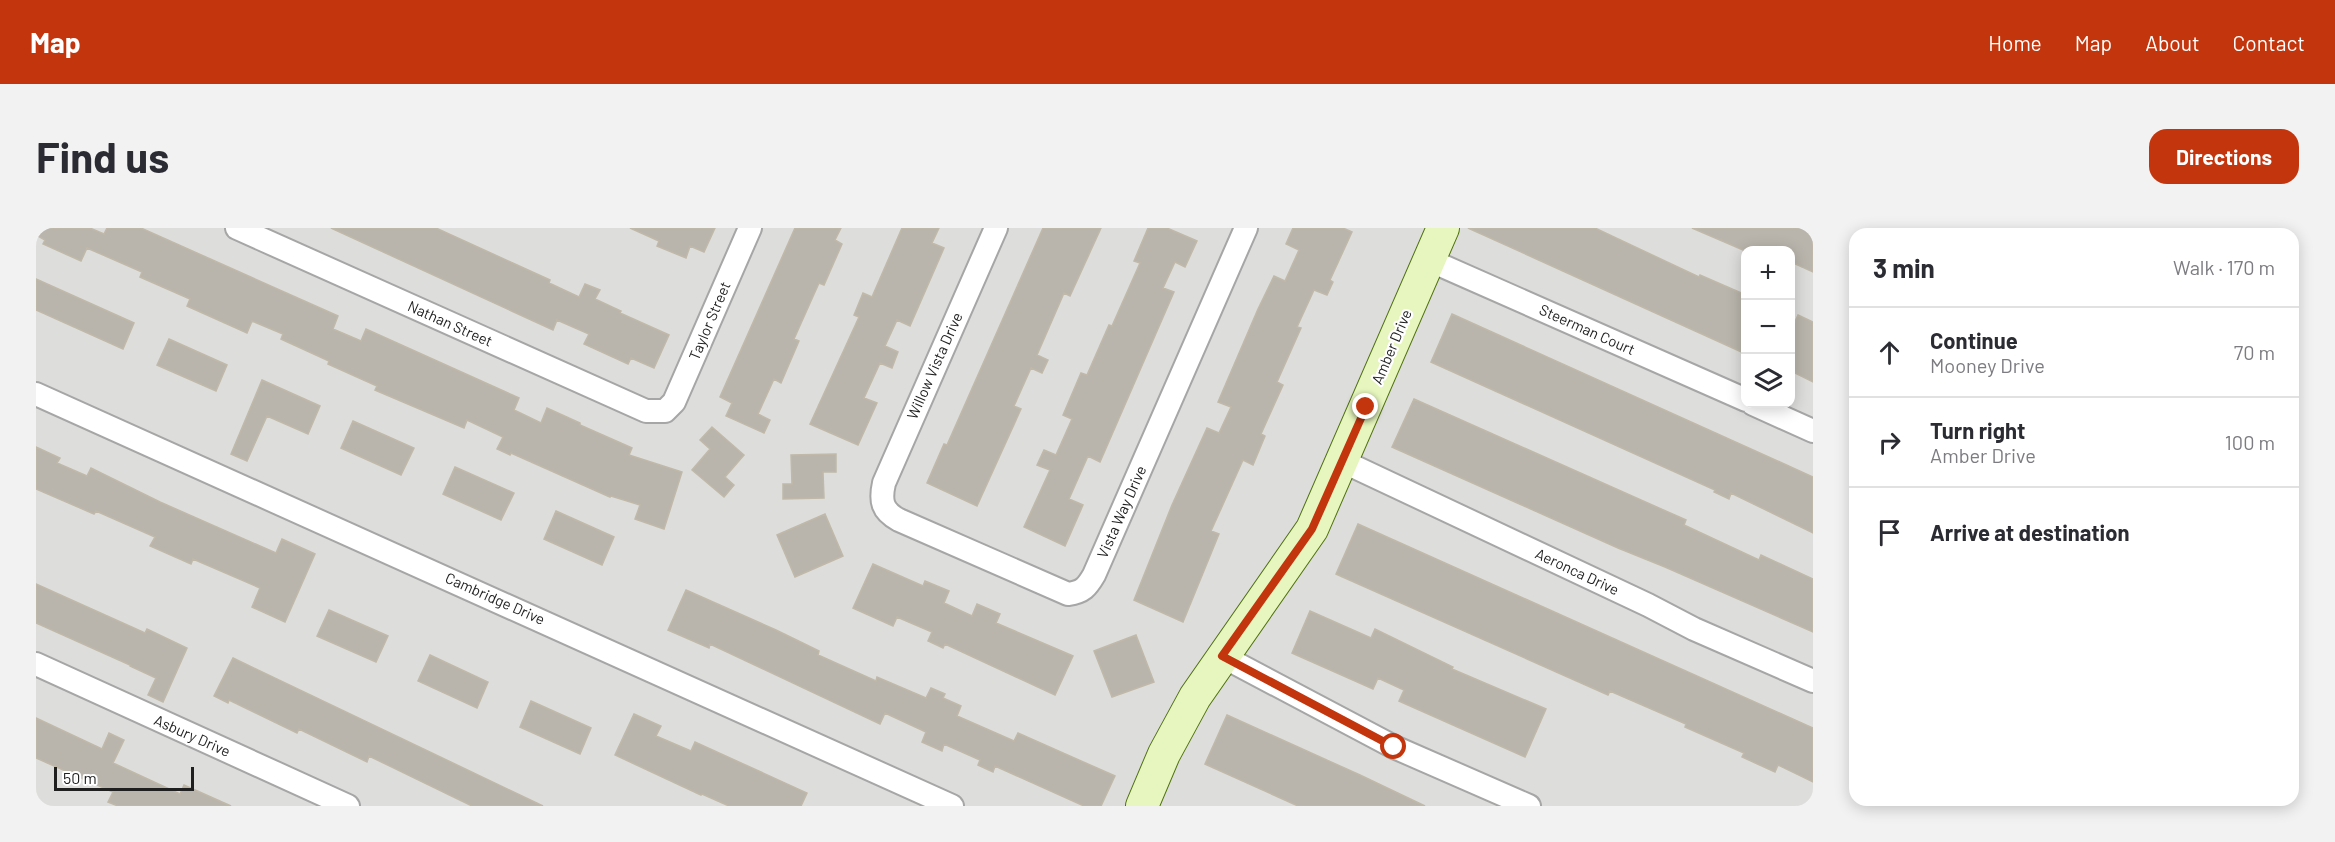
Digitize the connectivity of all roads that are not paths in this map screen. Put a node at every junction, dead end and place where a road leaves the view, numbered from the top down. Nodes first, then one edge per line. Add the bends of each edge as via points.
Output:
1 (237, 228) edge
2 (750, 228) edge
3 (996, 228) edge
4 (1246, 228) edge
5 (1443, 228) edge
6 (1430, 260) junction
7 (36, 394) edge
8 (1741, 398) edge
9 (1762, 408) edge
10 (665, 411) joint
11 (1813, 431) edge
12 (1342, 461) junction
13 (882, 506) joint
14 (1222, 656) junction
15 (36, 664) edge
16 (1813, 681) edge
17 (348, 806) edge
18 (952, 806) edge
19 (1142, 806) edge
20 (1529, 806) edge

1 - 10 street, Nathan Street via 646,411
2 - 10 street, Taylor Street via 674,402
3 - 13 street, Willow Vista Drive via 884,483
4 - 13 street, Vista Way Drive via 1086,588 1068,594 1057,590 899,520
5 - 6 street, Amber Drive
6 - 8 street, Steerman Court
6 - 12 street, Amber Drive
7 - 18 street, Cambridge Drive
9 - 11 street
12 - 14 street, Amber Drive via 1312,529
12 - 16 street, Aeronca Drive via 1694,629
14 - 19 street, Amber Drive via 1164,754
14 - 20 street via 1394,747
15 - 17 street, Asbury Drive

